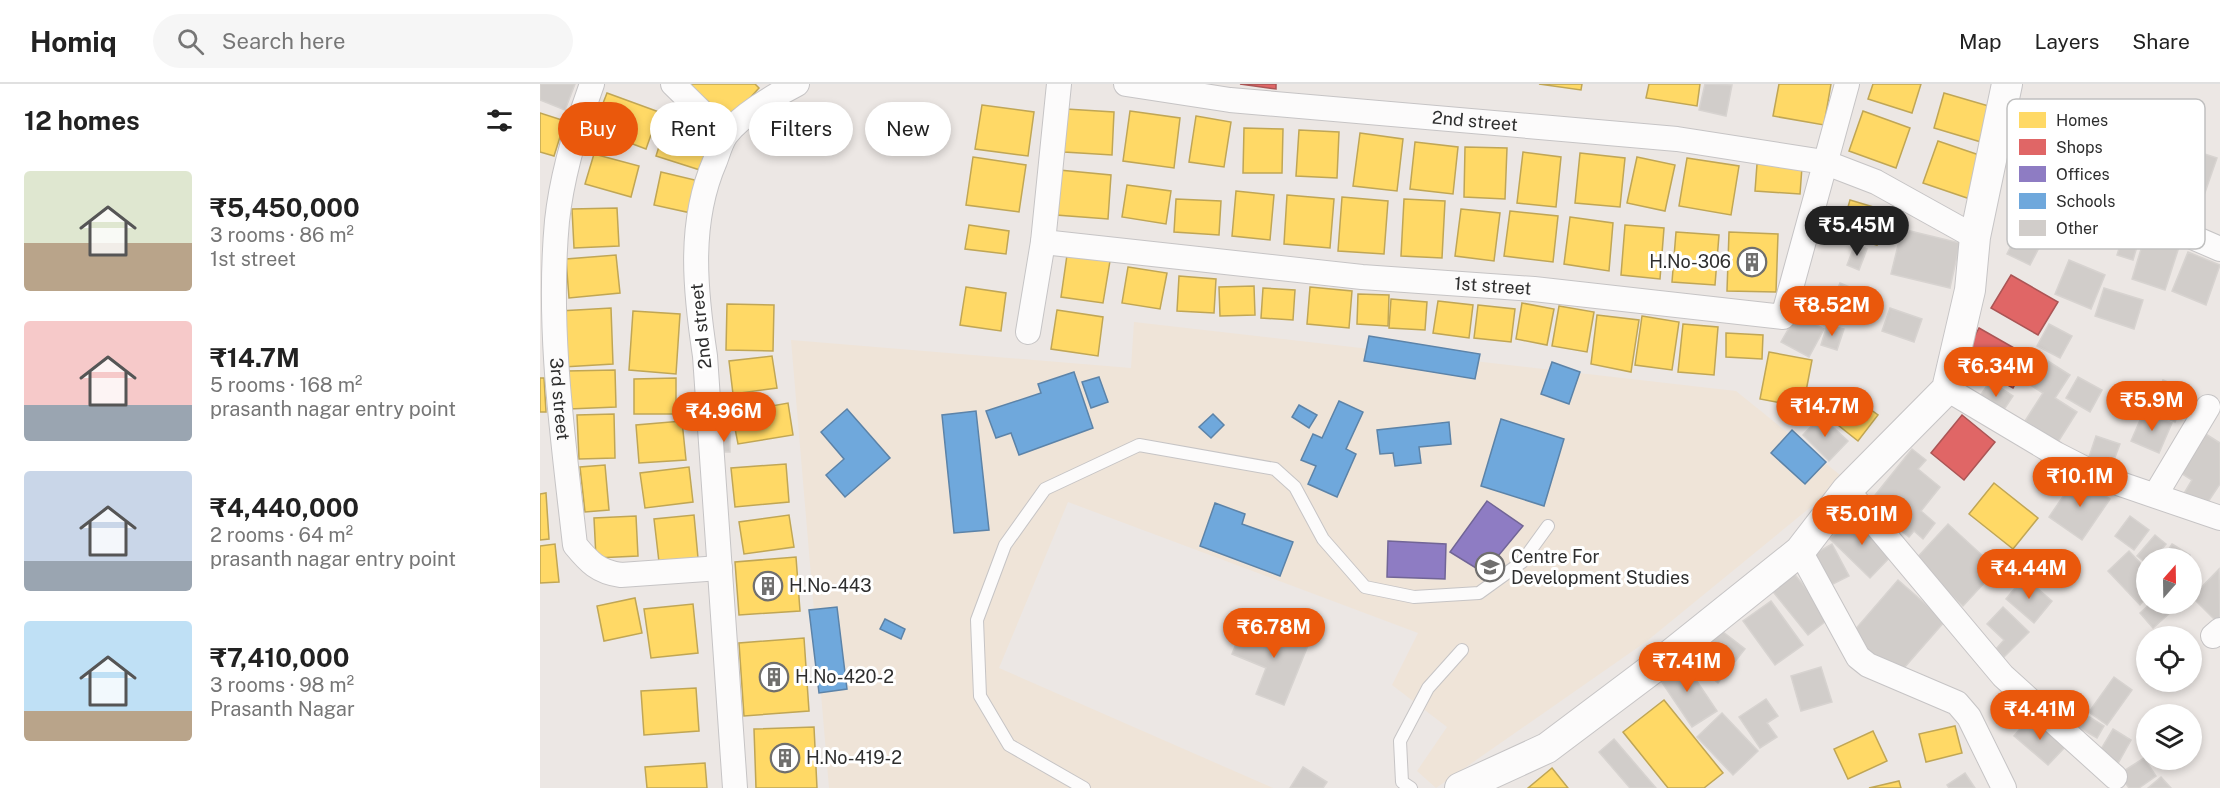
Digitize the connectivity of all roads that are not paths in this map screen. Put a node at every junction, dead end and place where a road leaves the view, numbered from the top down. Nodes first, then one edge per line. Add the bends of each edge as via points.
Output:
1 (592, 84) edge
2 (673, 84) edge
3 (797, 84) edge
4 (1059, 84) edge
5 (1126, 84) edge
6 (1847, 84) edge
7 (2007, 84) edge
8 (1230, 92) edge
9 (692, 102) edge
10 (737, 126) edge
11 (1995, 141) junction
12 (2007, 145) edge
13 (717, 156) edge
14 (1824, 162) junction
15 (551, 188) edge
16 (1975, 237) junction
17 (1043, 242) junction
18 (2205, 243) edge
19 (2220, 249) edge
20 (1028, 332) dead end
21 (1947, 389) junction
22 (2208, 407) dead end
23 (1847, 490) junction
24 (2156, 494) junction
25 (2220, 518) edge
26 (1548, 526) dead end
27 (1800, 551) junction
28 (720, 568) junction
29 (1462, 650) dead end
30 (2115, 777) dead end
31 (735, 788) edge
32 (1084, 788) edge
33 (1411, 788) edge
34 (1460, 788) edge
35 (2004, 788) edge

1 - 15 street, 3rd street
2 - 9 street
3 - 10 street, 2nd street via 769,98
4 - 17 street
5 - 8 street, 2nd street
6 - 14 street
7 - 11 street
8 - 14 street, 2nd street via 1677,138
11 - 12 street
11 - 16 street
13 - 28 street, 2nd street via 704,187 696,239 695,292 705,356
14 - 16 street, 2nd street via 1876,182
14 - 17 street, 1st street via 1783,316 1534,289 1362,278
15 - 28 street, 3rd street via 557,221 554,328 575,545 590,565 606,573
16 - 21 street via 1970,290
17 - 20 street
18 - 19 street
21 - 23 street
21 - 24 street via 2103,478
22 - 24 street
23 - 27 street
23 - 30 street via 2003,676
24 - 25 street
26 - 32 lane via 1522,562 1479,593 1414,597 1365,587 1323,539 1295,487 1275,469 1139,445 1045,489 1005,545 977,620 980,696 1009,745
27 - 34 street via 1547,748
27 - 35 street via 1858,657 1868,665 1957,703 1969,717
28 - 31 street, 2nd street
29 - 33 lane via 1428,688 1400,741 1402,782

